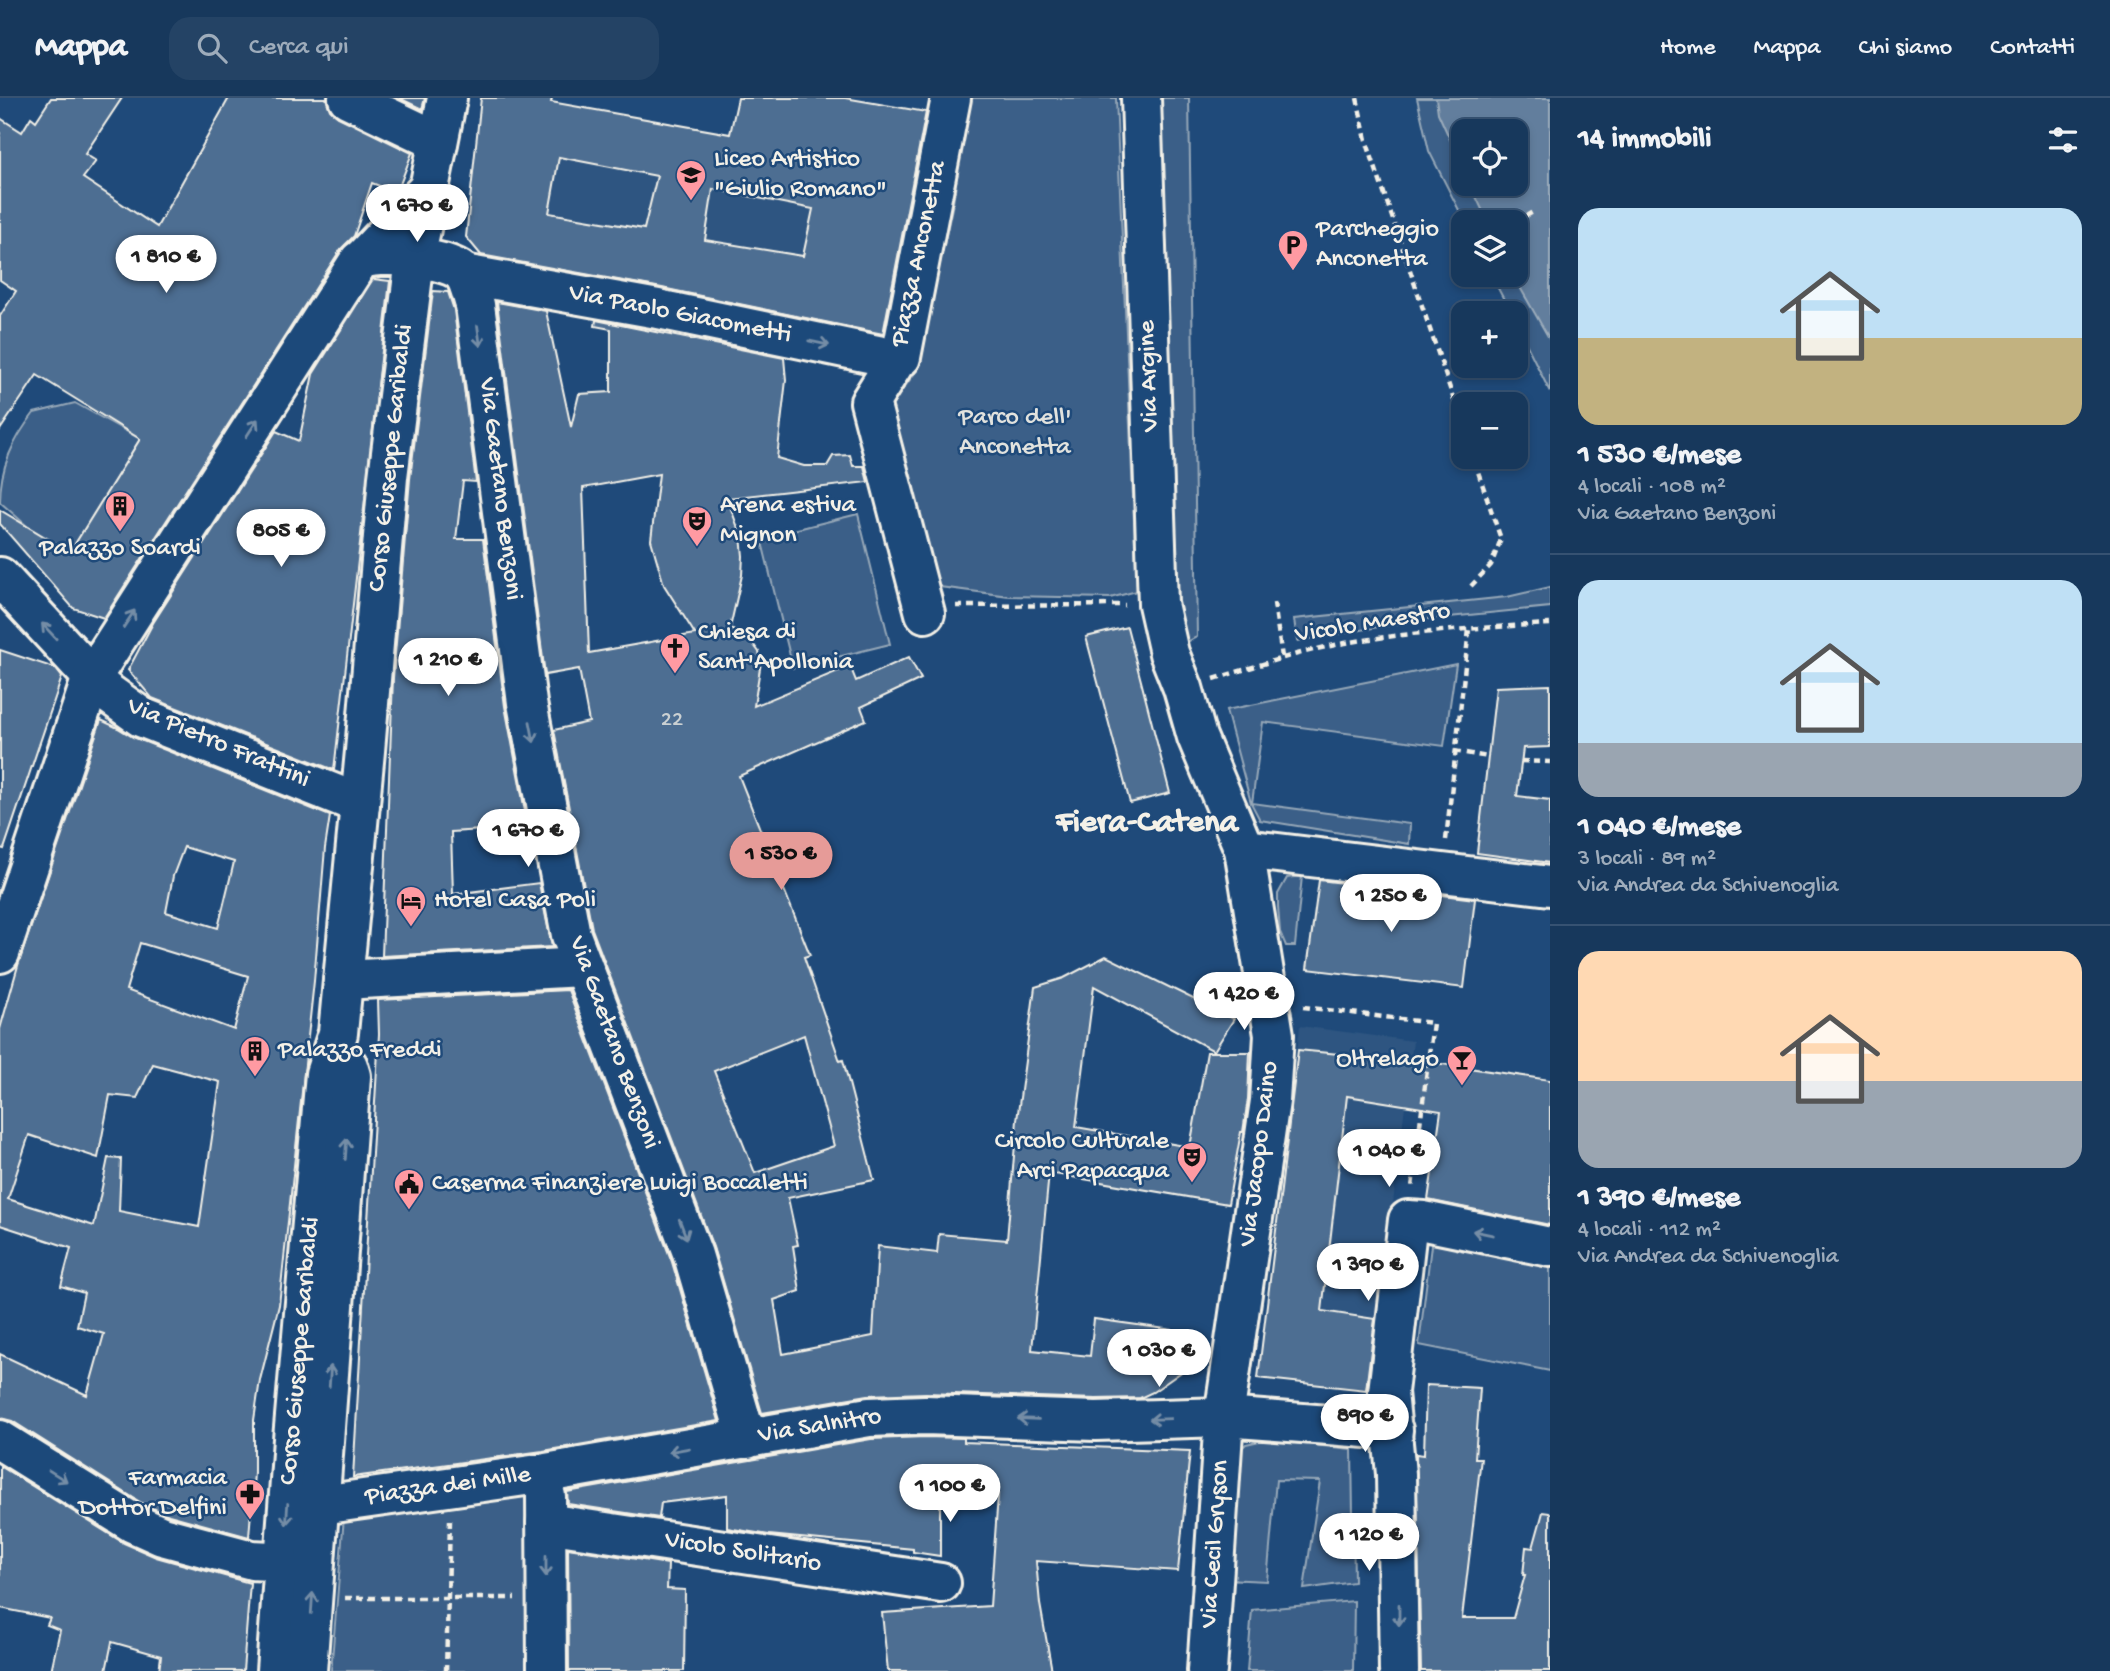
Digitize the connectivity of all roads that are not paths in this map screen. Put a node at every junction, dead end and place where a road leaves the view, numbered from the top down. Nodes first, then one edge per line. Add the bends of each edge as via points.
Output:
1 (348, 98) edge
2 (447, 98) edge
3 (951, 98) edge
4 (1141, 98) edge
5 (438, 141) junction
6 (428, 190) junction
7 (363, 258) junction
8 (415, 259) junction
9 (463, 274) junction
10 (897, 359) junction
11 (0, 577) edge
12 (924, 609) road end
13 (1169, 653) joint
14 (92, 677) junction
15 (360, 804) junction
16 (1244, 849) junction
17 (1550, 886) edge
18 (0, 953) edge
19 (582, 967) junction
20 (343, 980) junction
21 (338, 1033) junction
22 (1550, 1247) edge
23 (1224, 1417) junction
24 (1393, 1430) junction
25 (747, 1439) junction
26 (0, 1440) edge
27 (546, 1473) junction
28 (321, 1505) junction
29 (546, 1523) junction
30 (300, 1553) junction
31 (941, 1583) dead end
32 (276, 1671) edge
33 (307, 1671) edge
34 (547, 1671) edge
35 (1207, 1671) edge
36 (1399, 1671) edge

1 - 5 street
2 - 5 street, Corso Giuseppe Garibaldi
3 - 10 street, Piazza Anconetta via 901,358
4 - 13 street, Via Argine via 1158,604
5 - 6 street, Corso Giuseppe Garibaldi
6 - 7 street
6 - 8 street, Corso Giuseppe Garibaldi
7 - 8 street
14 -> 7 street
8 - 9 street via 438,260
8 - 15 street, Corso Giuseppe Garibaldi via 382,528
9 -> 10 street, Via Paolo Giacometti
9 -> 19 street, Via Gaetano Benzoni via 475,305 527,702 571,935
10 - 12 street, Piazza Anconetta via 870,402
14 -> 11 street, Via Pietro Frattini
13 - 16 street, Via Jacopo Daino via 1197,737
14 - 15 street, Via Pietro Frattini via 141,717
14 - 18 street
15 - 20 street, Corso Giuseppe Garibaldi
16 - 17 street
16 - 23 street, Via Jacopo Daino via 1274,1035 1270,1101
19 - 20 street
19 -> 25 street, Via Gaetano Benzoni via 693,1255
20 - 21 street, Corso Giuseppe Garibaldi
28 -> 21 street, Corso Giuseppe Garibaldi via 351,1076
21 -> 30 street, Corso Giuseppe Garibaldi via 325,1074
22 -> 24 street via 1424,1221 1409,1205 1388,1392
23 - 24 street, Via Salnitro
23 -> 25 street, Via Salnitro via 1096,1421 869,1417
23 - 35 street, Via Cecil Gryson
24 -> 36 street
25 -> 27 street, Via Salnitro
26 -> 30 street via 133,1523 162,1536 252,1560
27 - 28 street, Piazza dei Mille
27 - 29 street, Piazza dei Mille
28 - 30 street, Corso Giuseppe Garibaldi
29 - 31 street, Vicolo Solitario
29 -> 34 street, Piazza dei Mille
30 - 32 street, Corso Giuseppe Garibaldi
33 -> 30 street, Corso Giuseppe Garibaldi

